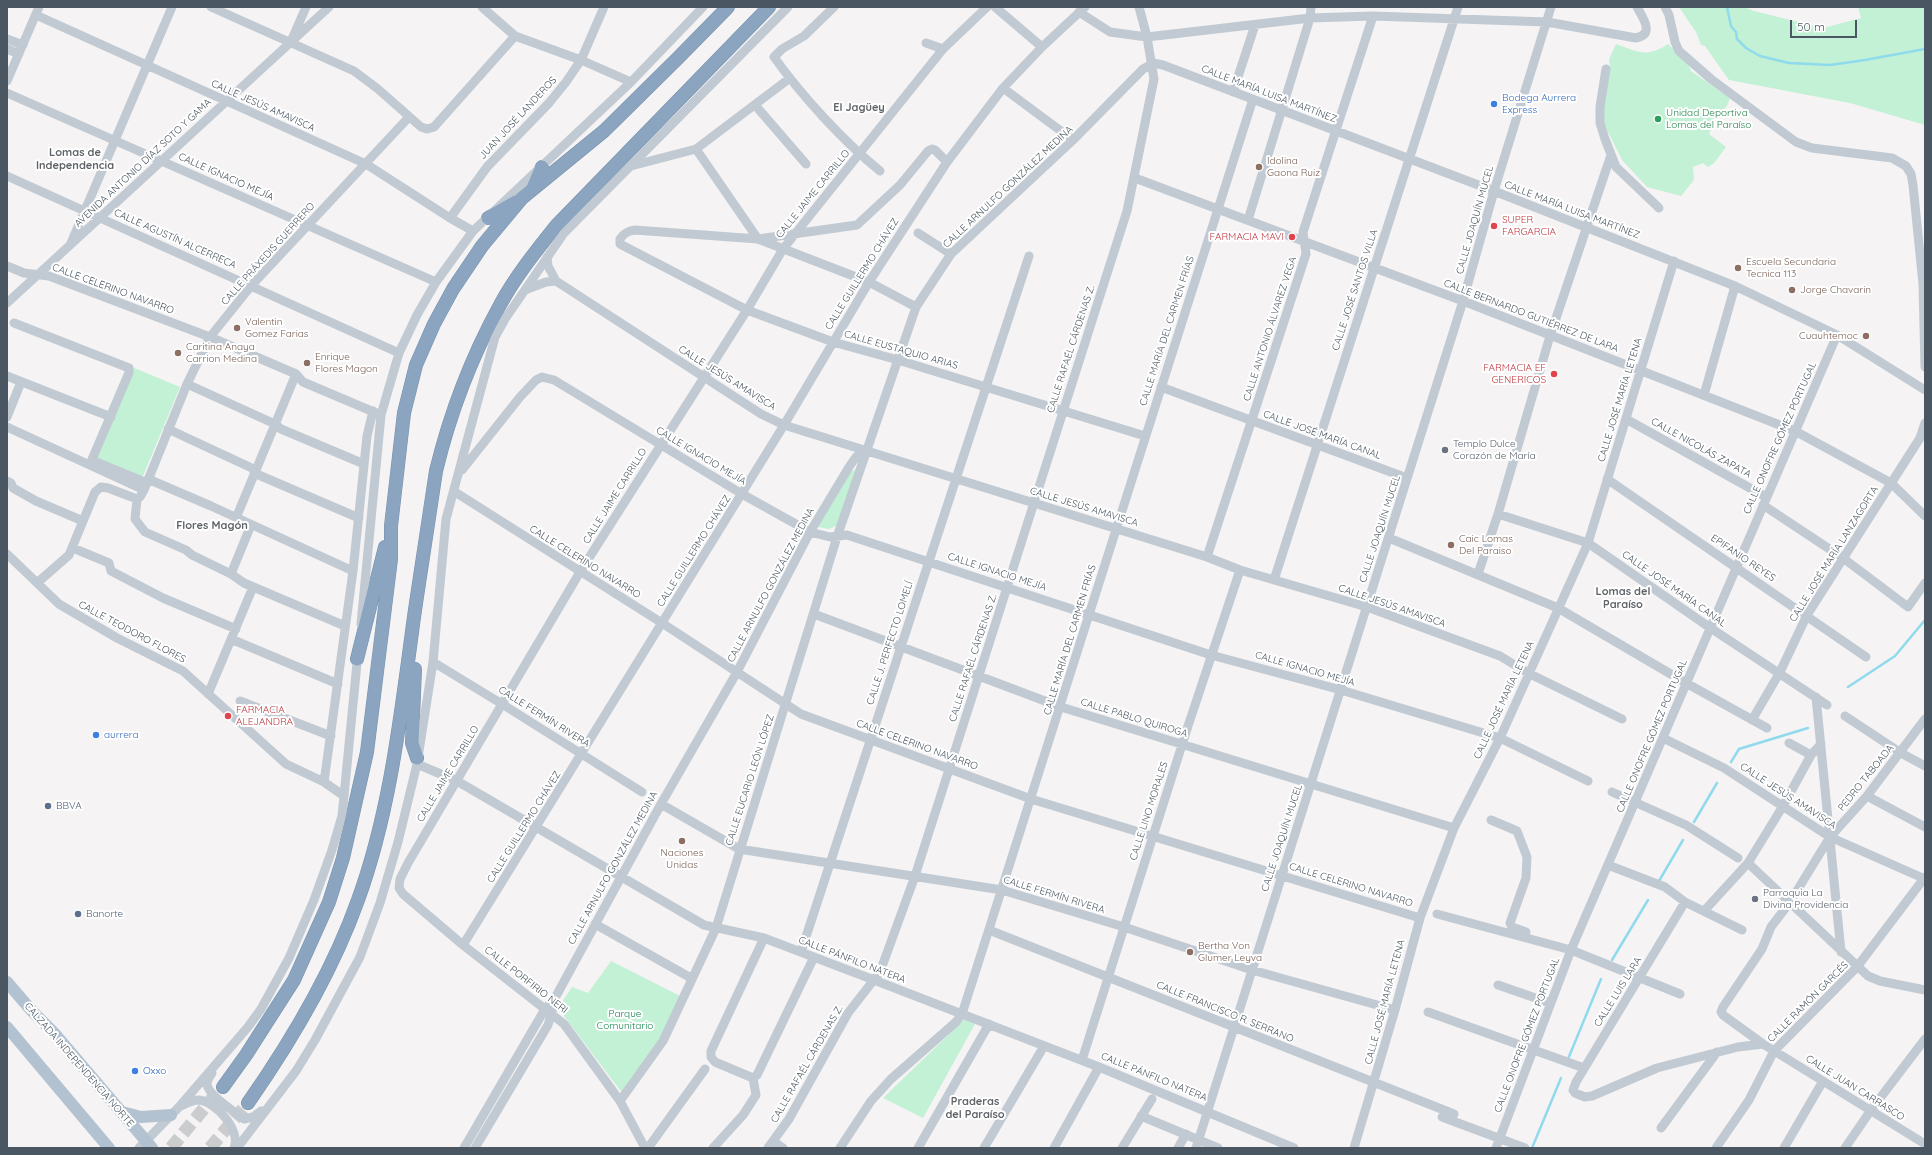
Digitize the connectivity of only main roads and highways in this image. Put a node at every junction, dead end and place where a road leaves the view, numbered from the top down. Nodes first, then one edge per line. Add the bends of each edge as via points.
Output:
1 (728, 7) edge
2 (769, 7) edge
3 (542, 168) road end
4 (533, 189) junction
5 (522, 198) junction
6 (488, 218) road end
7 (392, 526) junction
8 (414, 617) junction
9 (357, 659) road end
10 (417, 761) road end
11 (7, 982) edge
12 (7, 1027) edge
13 (223, 1087) tunnel mouth
14 (248, 1103) tunnel mouth
15 (175, 1111) road end
16 (121, 1112) junction
17 (146, 1146) edge
18 (109, 1148) edge

1 - 4 highway via 604,131
2 - 8 highway via 556,226 529,260 500,305 458,396 446,432 436,471
3 - 4 highway
4 - 5 highway
5 - 6 highway
5 - 7 highway via 482,246 453,289 416,365 404,413
7 - 9 highway
7 - 13 highway via 391,559 368,752 343,858 329,902 294,980
8 - 10 highway via 416,661 412,742
8 - 14 highway via 387,798 358,900 327,974 280,1057
11 - 16 main road, CALZADA INDEPENDENCIA NORTE
12 - 18 main road
15 - 16 main road via 141,1117
16 - 17 main road, CALZADA INDEPENDENCIA NORTE

